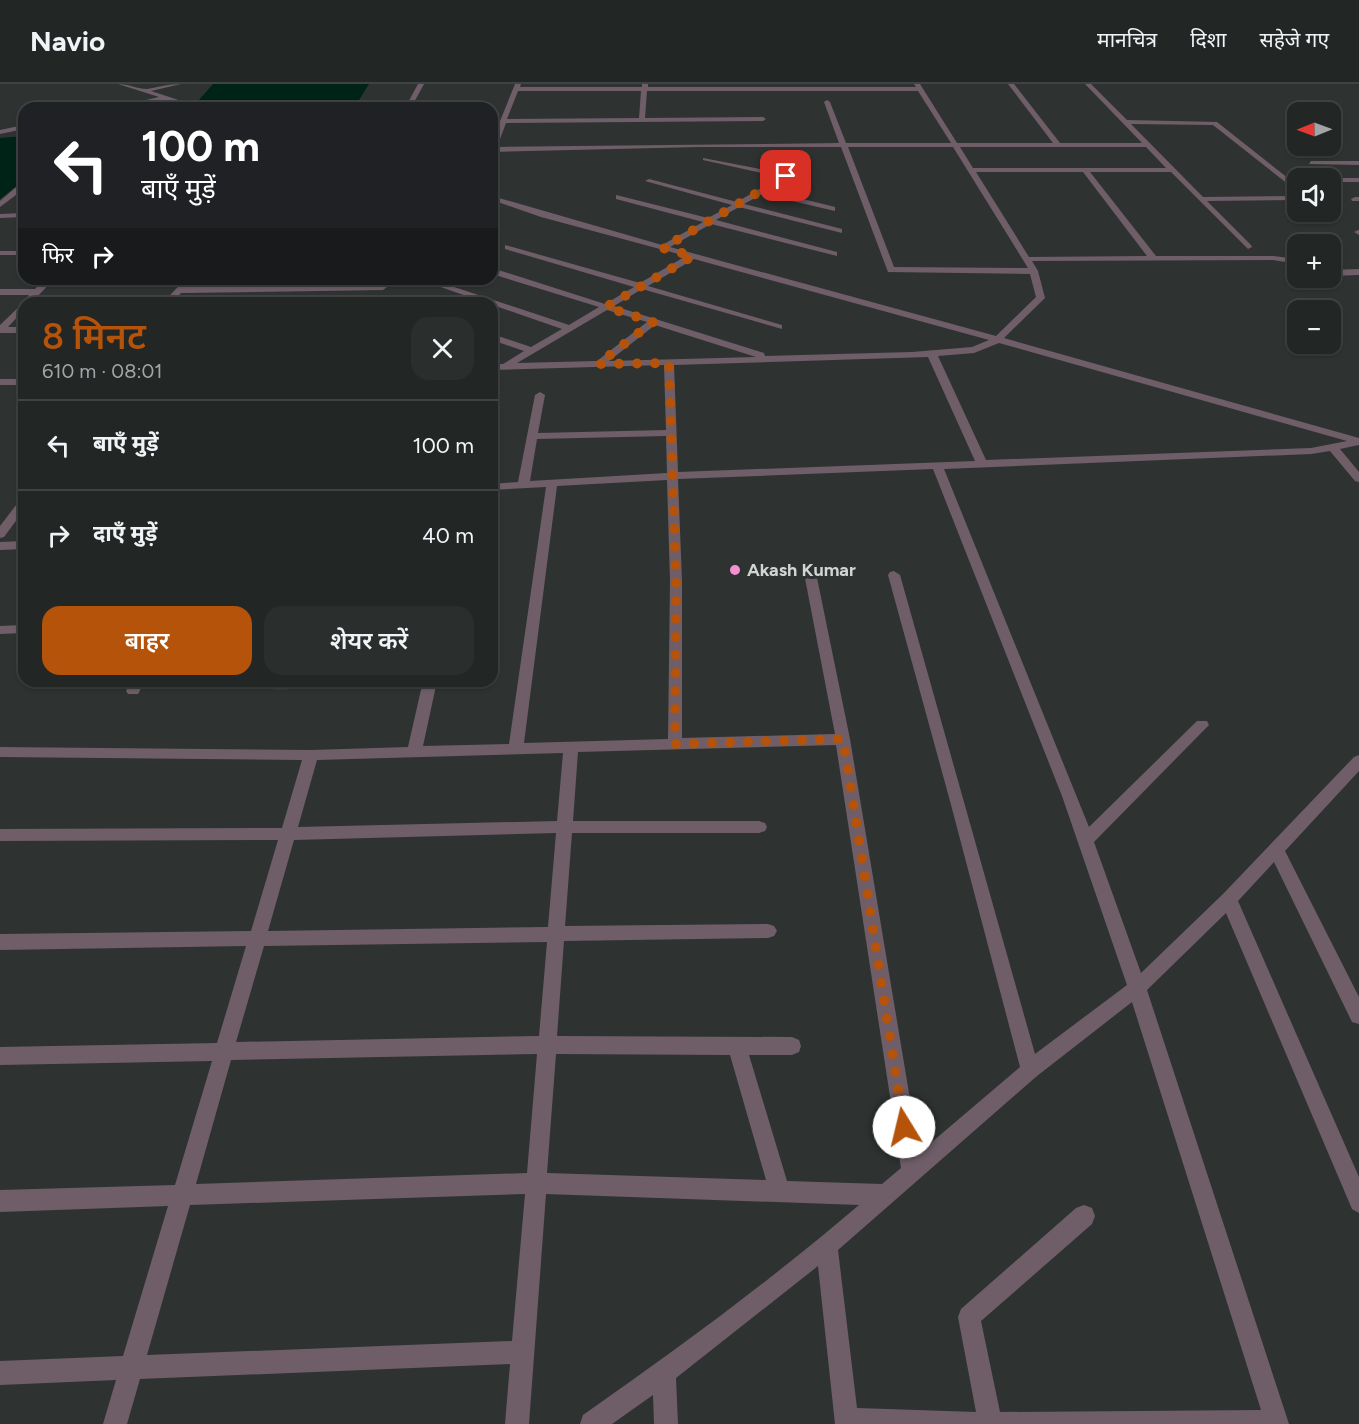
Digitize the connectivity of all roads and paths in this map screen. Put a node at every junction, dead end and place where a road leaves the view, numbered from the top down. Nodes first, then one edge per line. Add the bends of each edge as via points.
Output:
1 (121, 84) edge
2 (178, 84) edge
3 (421, 84) edge
4 (1011, 84) edge
5 (1088, 84) edge
6 (919, 86) edge
7 (517, 87) edge
8 (645, 87) edge
9 (745, 87) edge
10 (146, 91) junction
11 (166, 97) junction
12 (143, 102) edge
13 (181, 102) edge
14 (411, 102) edge
15 (828, 102) dead end
16 (573, 119) junction
17 (626, 119) junction
18 (642, 119) junction
19 (662, 119) junction
20 (763, 119) dead end
21 (504, 121) junction
22 (1124, 122) junction
23 (18, 128) edge
24 (662, 128) dead end
25 (571, 129) dead end
26 (625, 129) dead end
27 (0, 132) edge
28 (498, 136) edge
29 (662, 137) dead end
30 (568, 138) dead end
31 (625, 138) dead end
32 (1146, 144) junction
33 (843, 145) junction
34 (955, 145) junction
35 (1058, 145) junction
36 (662, 146) junction
37 (566, 147) junction
38 (625, 147) junction
39 (498, 149) edge
40 (705, 159) dead end
41 (1311, 163) dead end
42 (1359, 163) edge
43 (799, 169) dead end
44 (970, 170) junction
45 (1085, 170) junction
46 (1172, 170) junction
47 (786, 176) junction
48 (1341, 180) edge
49 (1359, 180) edge
50 (649, 181) dead end
51 (1287, 181) edge
52 (18, 190) edge
53 (761, 191) junction
54 (619, 197) dead end
55 (1287, 198) edge
56 (1200, 199) junction
57 (498, 200) edge
58 (0, 205) edge
59 (736, 205) junction
60 (832, 209) dead end
61 (18, 215) edge
62 (0, 216) edge
63 (710, 220) junction
64 (838, 231) dead end
65 (1248, 247) dead end
66 (508, 248) dead end
67 (663, 248) junction
68 (0, 253) edge
69 (18, 253) edge
70 (834, 254) dead end
71 (693, 256) junction
72 (1026, 259) junction
73 (1154, 259) junction
74 (1287, 260) edge
75 (1034, 271) junction
76 (1359, 272) edge
77 (498, 273) edge
78 (1341, 273) edge
79 (44, 285) edge
80 (182, 285) edge
81 (439, 285) edge
82 (383, 287) dead end
83 (640, 287) junction
84 (178, 290) junction
85 (0, 292) edge
86 (36, 292) junction
87 (31, 297) edge
88 (172, 297) edge
89 (475, 297) edge
90 (498, 305) edge
91 (606, 307) junction
92 (18, 311) edge
93 (653, 322) junction
94 (779, 327) dead end
95 (569, 328) junction
96 (18, 330) edge
97 (498, 340) edge
98 (997, 340) junction
99 (531, 351) junction
100 (932, 354) junction
101 (773, 359) junction
102 (669, 363) junction
103 (598, 364) junction
104 (506, 366) junction
105 (498, 367) edge
106 (0, 382) edge
107 (18, 382) edge
108 (540, 394) dead end
109 (672, 433) junction
110 (531, 436) junction
111 (1359, 442) edge
112 (1333, 447) junction
113 (982, 463) junction
114 (938, 465) junction
115 (674, 476) junction
116 (1359, 479) edge
117 (552, 484) junction
118 (523, 486) junction
119 (498, 487) edge
120 (18, 510) edge
121 (0, 534) edge
122 (18, 545) edge
123 (0, 546) edge
124 (809, 568) dead end
125 (894, 575) dead end
126 (18, 629) edge
127 (0, 630) edge
128 (429, 687) edge
129 (1202, 725) dead end
130 (843, 739) junction
131 (675, 744) junction
132 (571, 747) junction
133 (516, 749) junction
134 (414, 752) junction
135 (1, 753) edge
136 (311, 755) junction
137 (1359, 762) edge
138 (759, 826) dead end
139 (565, 827) junction
140 (289, 834) junction
141 (0, 835) edge
142 (1085, 841) junction
143 (1276, 850) junction
144 (1229, 899) junction
145 (768, 931) dead end
146 (556, 934) junction
147 (258, 938) junction
148 (0, 942) edge
149 (1137, 988) junction
150 (1359, 1016) edge
151 (547, 1045) junction
152 (737, 1046) junction
153 (792, 1046) dead end
154 (225, 1051) junction
155 (0, 1056) edge
156 (1030, 1070) junction
157 (912, 1173) junction
158 (536, 1183) junction
159 (779, 1191) junction
160 (885, 1195) junction
161 (183, 1196) junction
162 (0, 1201) edge
163 (1359, 1202) edge
164 (1084, 1216) dead end
165 (827, 1246) junction
166 (522, 1352) junction
167 (133, 1369) junction
168 (0, 1373) edge
169 (664, 1373) junction
170 (847, 1422) edge
171 (1276, 1423) edge
172 (115, 1424) edge
173 (517, 1424) edge
174 (592, 1424) edge
175 (666, 1424) edge
176 (991, 1424) edge

1 - 10 street
2 - 10 street
3 - 14 street
4 - 35 street
5 - 22 street
6 - 9 street
6 - 34 street
7 - 8 street
7 - 21 street
8 - 9 street
8 - 18 street
10 - 11 street
11 - 12 street
11 - 13 street
15 - 33 street
16 - 17 street
16 - 21 street
16 - 25 street
17 - 18 street
17 - 26 street
18 - 19 street
19 - 20 street
19 - 24 street
21 - 28 street
22 - 32 street
22 - 51 street via 1219,124
23 - 27 street
29 - 36 street
30 - 37 street
31 - 38 street
32 - 35 street
32 - 46 street
33 - 34 street
33 - 36 street
33 - 75 street via 891,270
34 - 35 street
34 - 44 street
36 - 38 street
37 - 38 street
37 - 39 street
40 - 47 street
41 - 42 street
43 - 47 street
44 - 45 street
44 - 72 street
45 - 46 street
45 - 73 street
46 - 56 street
47 - 53 street
48 - 49 street
50 - 59 street
52 - 58 street
53 - 59 street
53 - 60 street
54 - 63 street
55 - 56 street
56 - 65 street
57 - 67 street
59 - 63 street
59 - 64 street
61 - 62 street
63 - 67 street
63 - 70 street
66 - 83 street
67 - 71 street
68 - 69 street
71 - 83 street
71 - 98 street
72 - 73 street
72 - 75 street
73 - 74 street
75 - 98 street via 1041,298
76 - 78 street
77 - 91 street
79 - 86 street
80 - 84 street
81 - 89 street
82 - 84 street
83 - 91 street
83 - 94 street
84 - 88 street
85 - 86 street
86 - 87 street
90 - 95 street
91 - 93 street
91 - 95 street
92 - 96 street via 0,330
93 - 101 street
93 - 103 street
95 - 99 street
97 - 99 street
98 - 100 street via 974,350
98 - 111 street
99 - 104 street
100 - 101 street
100 - 113 street
101 - 102 street
102 - 103 street
102 - 109 street
103 - 104 street
104 - 105 street
106 - 107 street
108 - 110 street
109 - 110 street
109 - 115 street
110 - 118 street
111 - 112 street
112 - 113 street
112 - 116 street
113 - 114 street
114 - 115 street
114 - 142 street
115 - 117 street
115 - 131 street
117 - 118 street
117 - 133 street
118 - 119 street
120 - 121 street
122 - 123 street
124 - 130 street
125 - 156 street
126 - 127 street
128 - 134 street
129 - 142 street
130 - 131 street
130 - 157 street
131 - 132 street
132 - 133 street
132 - 139 street
133 - 134 street
134 - 136 street
135 - 136 street
136 - 140 street
137 - 143 street
138 - 139 street
139 - 140 street
139 - 146 street
140 - 141 street
140 - 147 street
142 - 149 street
143 - 144 street
143 - 150 street
144 - 149 street
144 - 163 street
145 - 146 street
146 - 147 street
146 - 151 street
147 - 148 street
147 - 154 street
149 - 156 street
149 - 171 street
151 - 152 street
151 - 154 street
151 - 158 street
152 - 153 street
152 - 159 street
154 - 155 street
154 - 161 street
156 - 157 street
157 - 160 street
158 - 159 street
158 - 161 street
158 - 166 street
159 - 160 street
160 - 165 street
161 - 162 street
161 - 167 street
164 - 176 street via 969,1317
165 - 169 street
165 - 170 street
166 - 167 street
166 - 173 street
167 - 168 street
167 - 172 street
169 - 174 street
169 - 175 street
170 - 176 street
171 - 176 street

